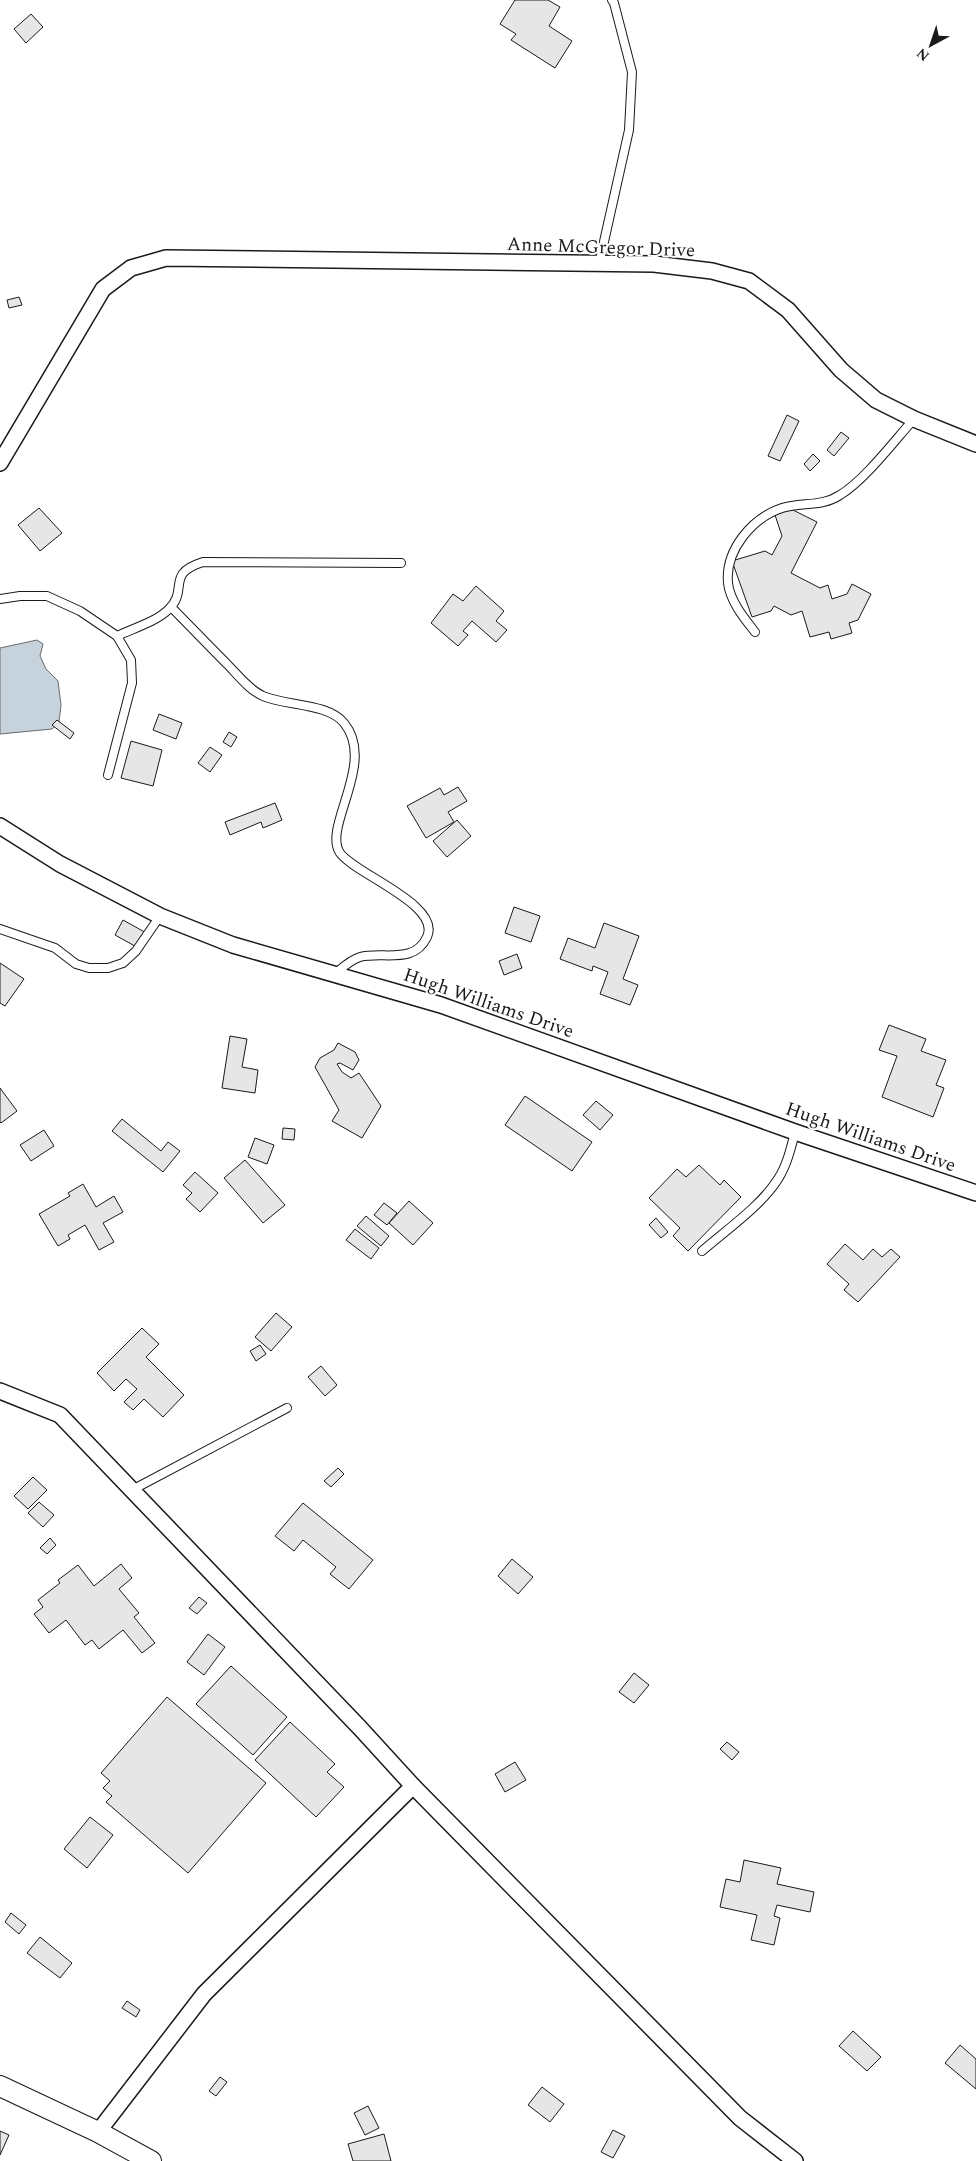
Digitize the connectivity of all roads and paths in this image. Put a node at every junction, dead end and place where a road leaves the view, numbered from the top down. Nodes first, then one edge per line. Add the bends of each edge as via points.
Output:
1 (612, 0) edge
2 (599, 264) junction
3 (914, 419) junction
4 (976, 444) edge
5 (0, 463) edge
6 (401, 563) dead end
7 (0, 599) edge
8 (171, 607) junction
9 (755, 632) dead end
10 (118, 636) junction
11 (108, 775) dead end
12 (0, 826) edge
13 (160, 916) junction
14 (0, 929) edge
15 (335, 974) junction
16 (795, 1132) junction
17 (976, 1193) edge
18 (702, 1251) dead end
19 (0, 1391) edge
20 (287, 1408) dead end
21 (132, 1490) junction
22 (413, 1786) junction
23 (0, 2086) edge
24 (98, 2132) junction
25 (151, 2161) edge
26 (795, 2161) edge

1 - 2 lane via 632,72 629,130
2 - 3 street, Anne McGregor Drive via 654,264 712,271 750,281 788,310 841,370 876,400
2 - 5 street, Anne McGregor Drive via 166,258 131,268 103,289
3 - 4 street, Anne McGregor Drive
3 - 9 lane via 841,495 824,503 782,508 762,518 747,531 731,557 728,583 737,608
6 - 8 lane via 203,562 188,567 180,576 177,598
7 - 10 lane via 47,596 80,611
8 - 10 lane via 161,616
8 - 15 lane via 262,696 336,714 346,725 355,748 353,774 335,838 338,851 348,862 413,902 428,924 428,936 418,950 399,957 360,957
10 - 11 lane via 132,660 132,683
12 - 13 street, Hugh Williams Drive via 60,864
13 - 14 lane via 136,951 123,962 108,968 76,964 55,948
13 - 15 street, Hugh Williams Drive via 233,945
15 - 16 street, Hugh Williams Drive via 441,1005
16 - 17 street, Hugh Williams Drive
16 - 18 lane via 777,1180 751,1209
19 - 21 street via 60,1415
20 - 21 lane
21 - 22 street
22 - 24 street via 204,1994
22 - 26 street via 740,2118
23 - 24 street
24 - 25 street

